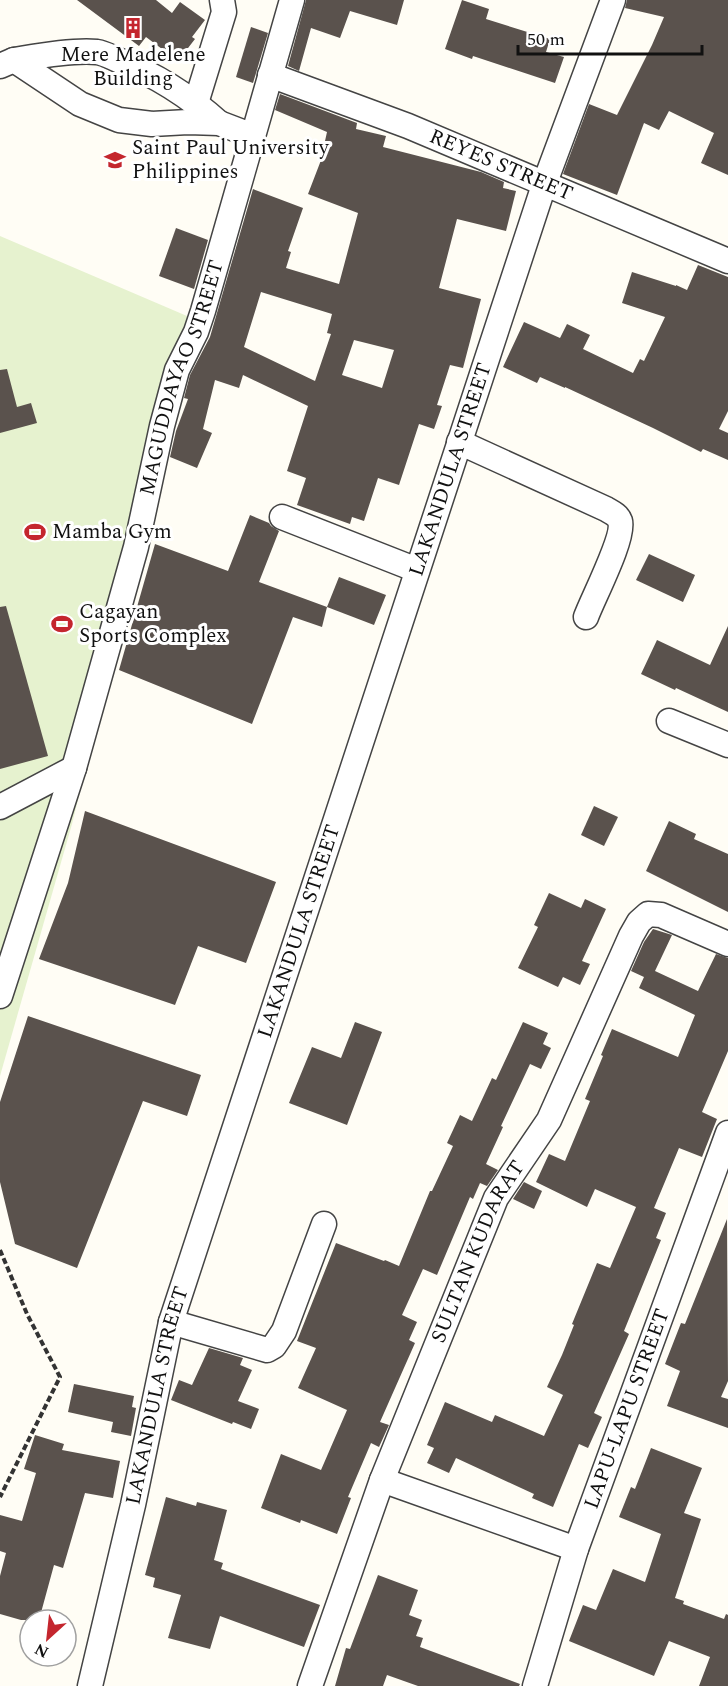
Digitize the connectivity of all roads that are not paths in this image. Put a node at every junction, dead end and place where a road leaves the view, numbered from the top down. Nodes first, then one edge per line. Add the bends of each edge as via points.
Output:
1 (222, 0) edge
2 (292, 0) edge
3 (613, 0) edge
4 (7, 63) edge
5 (270, 75) junction
6 (196, 103) junction
7 (219, 123) junction
8 (253, 136) junction
9 (544, 185) junction
10 (728, 261) edge
11 (459, 442) junction
12 (282, 517) dead end
13 (417, 570) junction
14 (586, 616) dead end
15 (669, 721) dead end
16 (728, 745) edge
17 (74, 768) junction
18 (1, 809) edge
19 (728, 944) edge
20 (0, 996) edge
21 (728, 1133) edge
22 (324, 1224) dead end
23 (171, 1322) junction
24 (382, 1480) junction
25 (576, 1549) junction
26 (90, 1686) edge
27 (310, 1686) edge
28 (535, 1686) edge

1 - 6 street via 224,12
2 - 5 street, MAGUDDAYAO STREET
3 - 9 street, LAKANDULA STREET
4 - 6 street via 52,54 98,52 141,70
4 - 7 street via 80,104 119,120 152,124
5 - 8 street, MAGUDDAYAO STREET
5 - 9 street, REYES STREET via 408,126
6 - 7 street
7 - 8 street
8 - 17 street, MAGUDDAYAO STREET via 203,311 177,370 136,547
9 - 10 street, REYES STREET
9 - 11 street, LAKANDULA STREET
11 - 13 street, LAKANDULA STREET
11 - 14 street via 617,515 618,541
12 - 13 street
13 - 23 street, LAKANDULA STREET
15 - 16 street
17 - 18 street
17 - 20 street, MAGUDDAYAO STREET
19 - 24 street, SULTAN KUDARAT via 661,915 648,914 639,922 549,1120 496,1198
21 - 25 street, LAPU-LAPU STREET
22 - 23 street via 284,1331 274,1346 267,1350
23 - 26 street, LAKANDULA STREET
24 - 25 street
24 - 27 street, SULTAN KUDARAT
25 - 28 street, LAPU-LAPU STREET

